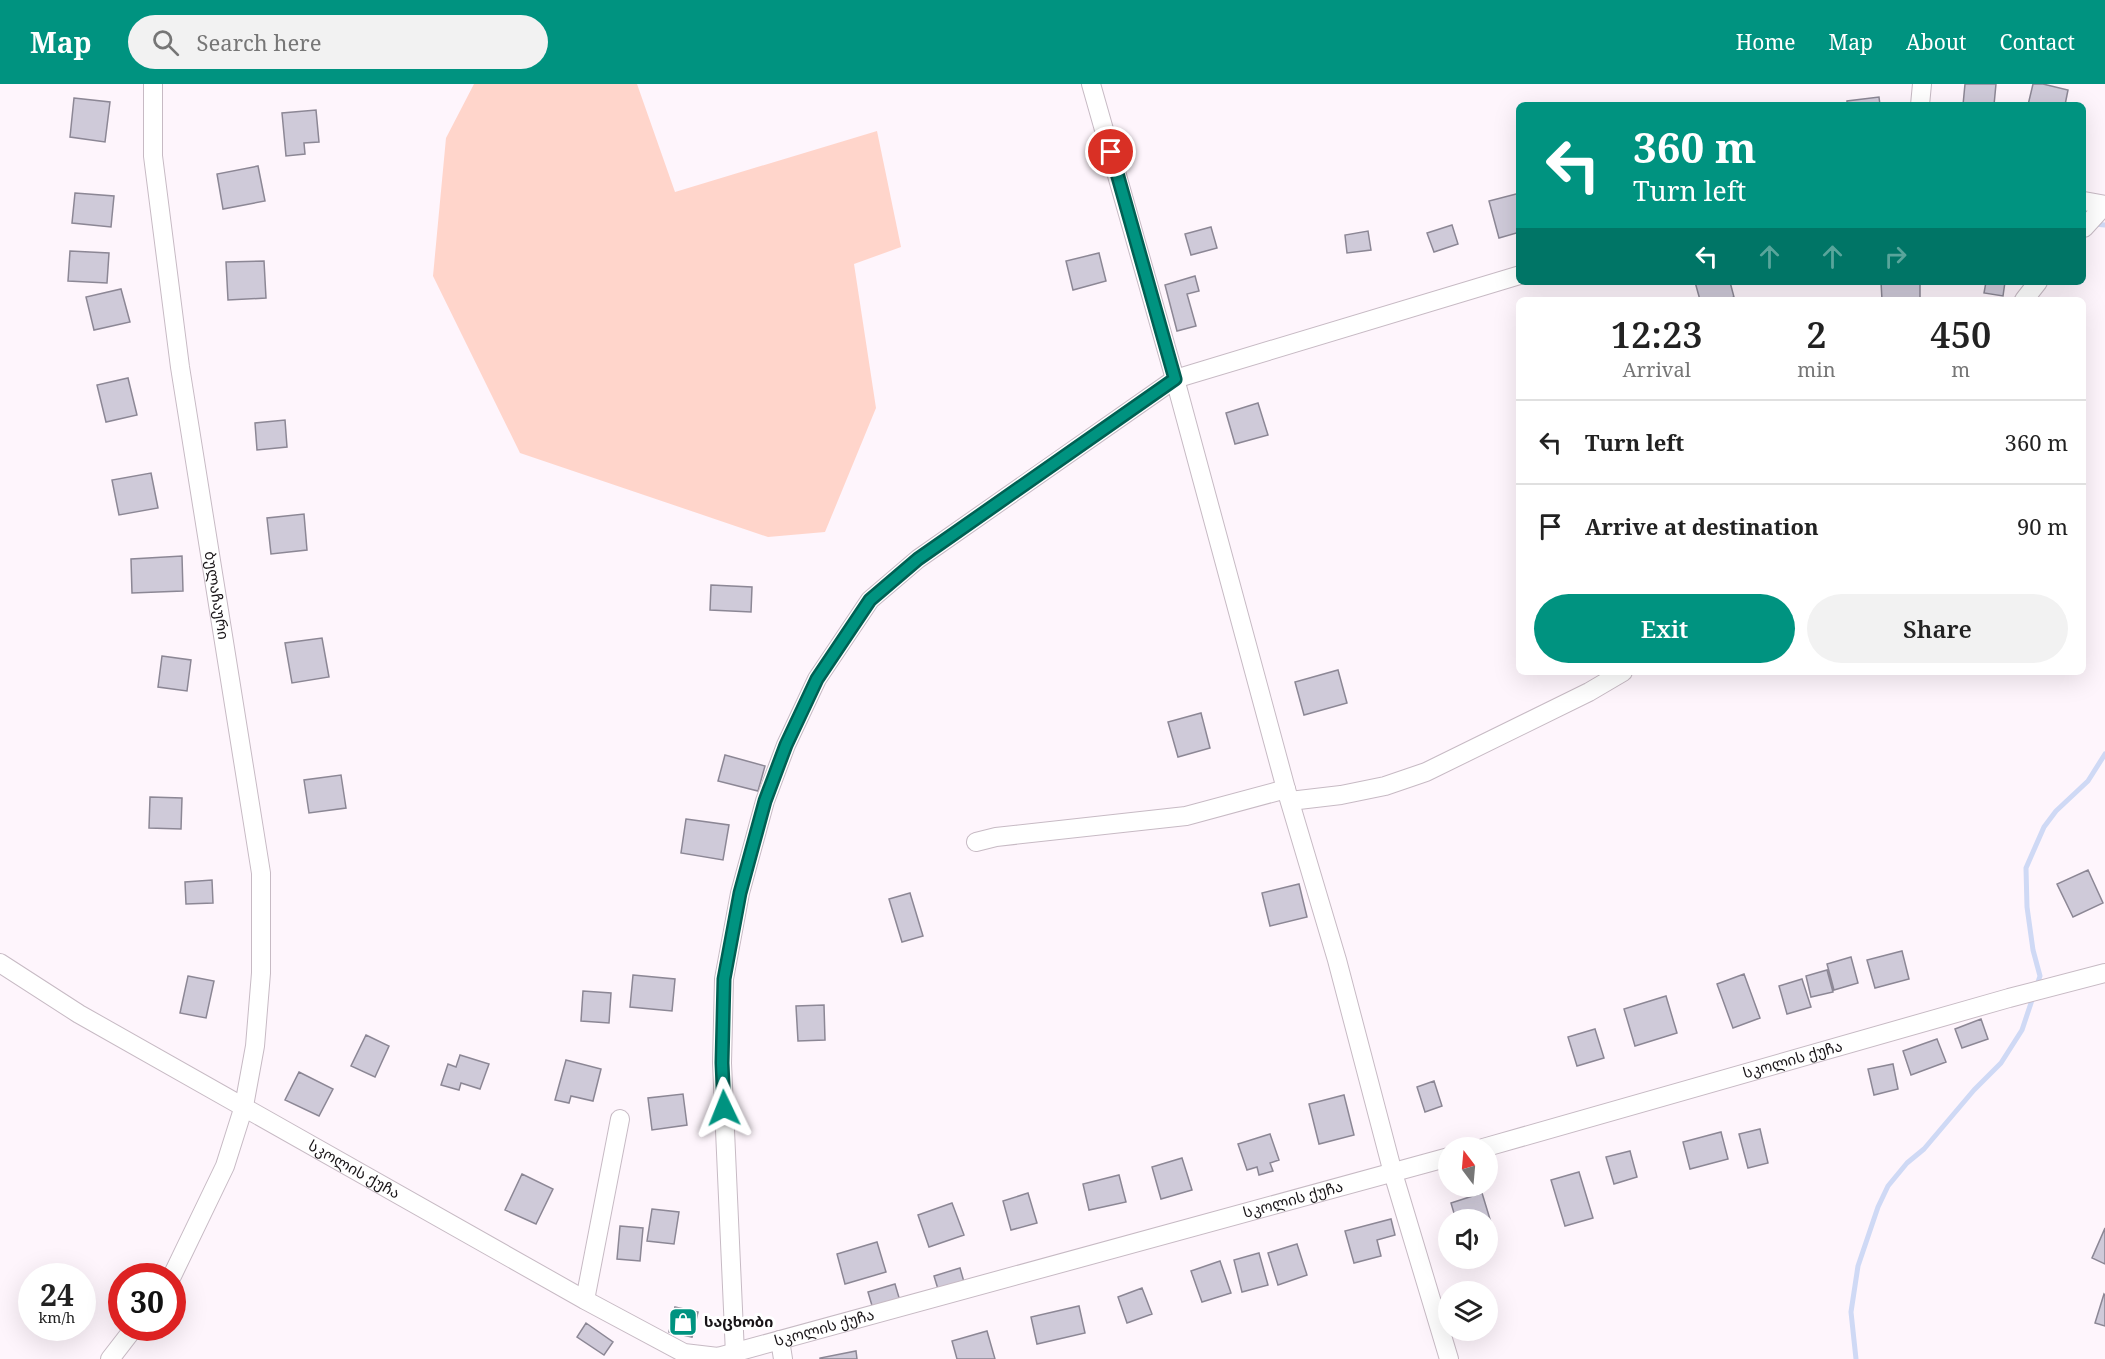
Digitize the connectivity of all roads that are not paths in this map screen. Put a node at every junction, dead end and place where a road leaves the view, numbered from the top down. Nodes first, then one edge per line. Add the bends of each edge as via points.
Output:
1 (153, 84) edge
2 (1091, 84) edge
3 (1922, 84) edge
4 (1920, 102) edge
5 (2086, 201) edge
6 (2105, 205) edge
7 (2086, 226) edge
8 (1516, 276) edge
9 (2036, 285) edge
10 (2026, 297) edge
11 (1175, 379) junction
12 (1618, 675) edge
13 (1288, 795) junction
14 (976, 842) dead end
15 (0, 963) edge
16 (2105, 973) edge
17 (244, 1106) junction
18 (620, 1119) dead end
19 (1498, 1143) edge
20 (1438, 1160) edge
21 (1393, 1173) junction
22 (178, 1263) edge
23 (585, 1300) junction
24 (780, 1340) junction
25 (124, 1341) edge
26 (735, 1353) junction
27 (683, 1356) edge
28 (110, 1359) edge
29 (783, 1359) edge
30 (1449, 1359) edge

1 - 17 street, ბულაჩაური via 153,156 180,367 261,873 261,973 255,1046
2 - 11 street
3 - 4 street
5 - 6 street
6 - 7 street
8 - 11 street
9 - 10 street
11 - 13 street
11 - 26 street via 918,559 870,600 817,679 786,745 765,801 740,893 724,979 722,1063
12 - 13 street via 1426,772 1341,795
13 - 14 street via 1186,816
13 - 21 street via 1337,960
15 - 17 street, სკოლის ქუჩა via 79,1014
16 - 19 street, სკოლის ქუჩა
17 - 22 street, ბულაჩაური via 225,1166
17 - 23 street, სკოლის ქუჩა
18 - 23 street
20 - 21 street, სკოლის ქუჩა
21 - 24 street, სკოლის ქუჩა
21 - 30 street
23 - 27 street, სკოლის ქუჩა
24 - 26 street, სკოლის ქუჩა
24 - 29 street
25 - 28 street
26 - 27 street, სკოლის ქუჩა via 718,1357

